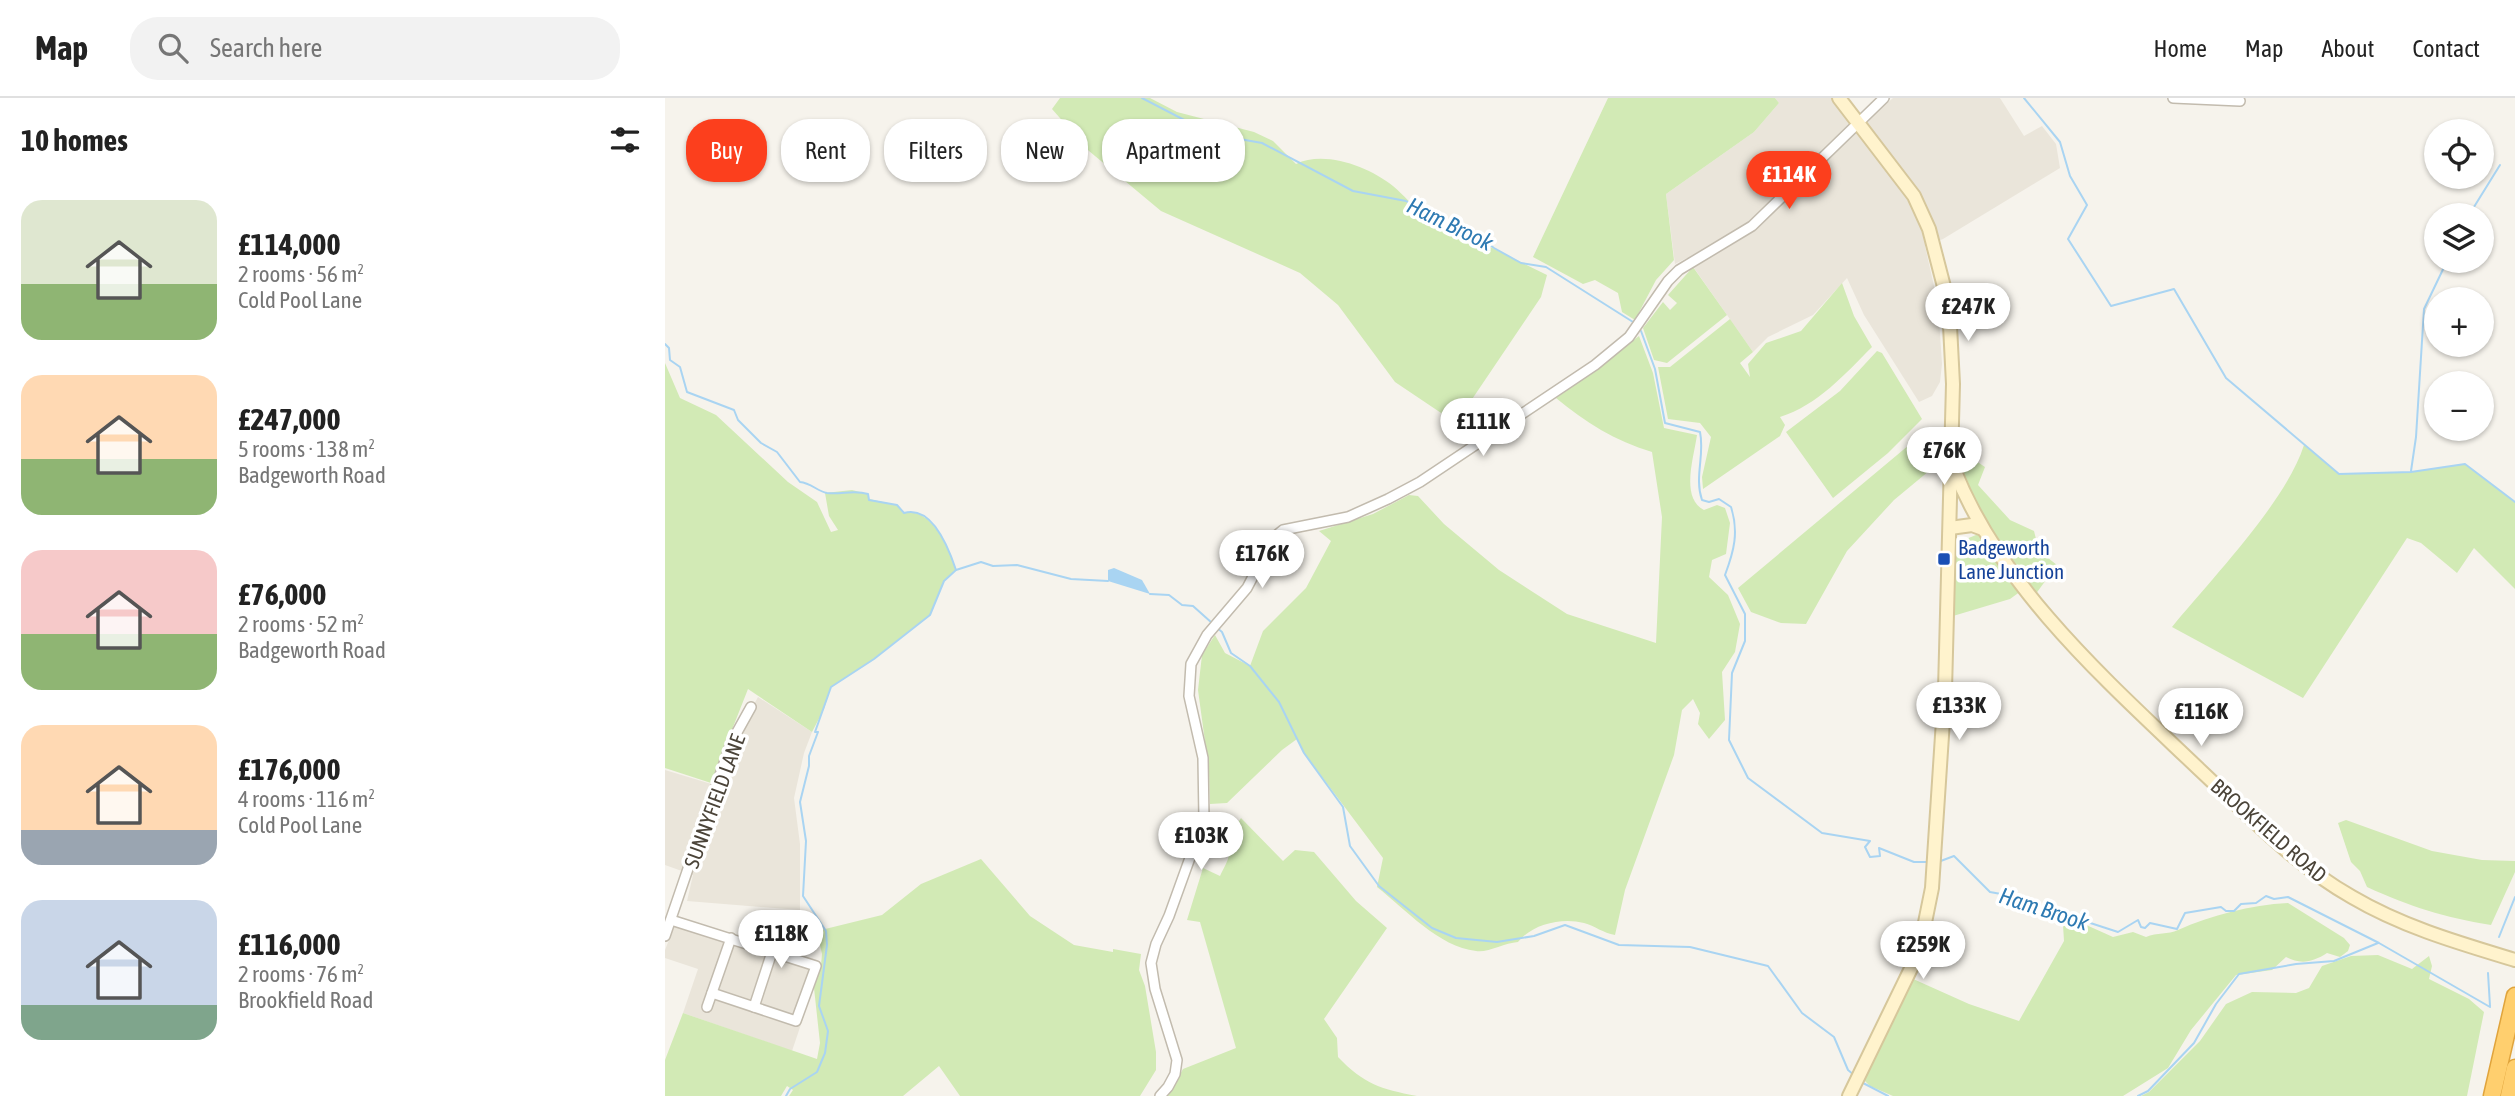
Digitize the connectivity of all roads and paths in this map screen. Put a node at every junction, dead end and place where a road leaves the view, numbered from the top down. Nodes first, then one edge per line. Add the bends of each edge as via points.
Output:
1 (1839, 98) edge
2 (1884, 98) edge
3 (2173, 98) edge
4 (2240, 101) dead end
5 (1857, 122) junction
6 (1952, 463) junction
7 (1966, 500) junction
8 (1950, 503) junction
9 (1950, 528) junction
10 (1983, 529) junction
11 (751, 707) dead end
12 (671, 919) junction
13 (665, 936) edge
14 (731, 938) junction
15 (772, 952) junction
16 (2515, 960) edge
17 (712, 993) junction
18 (2515, 996) edge
19 (707, 1007) dead end
20 (754, 1007) junction
21 (2515, 1068) edge
22 (1160, 1096) edge
23 (1849, 1096) edge
24 (2492, 1096) edge
25 (2509, 1096) edge

1 - 5 street
2 - 5 street
3 - 4 street
5 - 6 street via 1914,196 1935,246 1949,306
5 - 22 street via 1752,226 1679,270 1629,337 1595,365 1409,488 1348,517 1283,530 1268,545 1247,588 1207,635 1191,664 1189,696 1203,758 1204,819 1151,963 1177,1060 1175,1074
6 - 7 street, BROOKFIELD ROAD
6 - 8 street
7 - 8 street via 1954,497
7 - 10 street, BROOKFIELD ROAD
8 - 9 street
9 - 10 street via 1972,525
9 - 23 street via 1932,888 1919,952
10 - 16 street, BROOKFIELD ROAD via 2042,610 2112,687 2320,877 2407,926
11 - 12 street, SUNNYFIELD LANE via 731,743
12 - 13 street, SUNNYFIELD LANE
12 - 14 street
14 - 15 street
14 - 17 street
15 - 20 street
15 - 20 street via 816,967 796,1021
17 - 19 street
17 - 20 street
18 - 24 highway
21 - 25 highway

